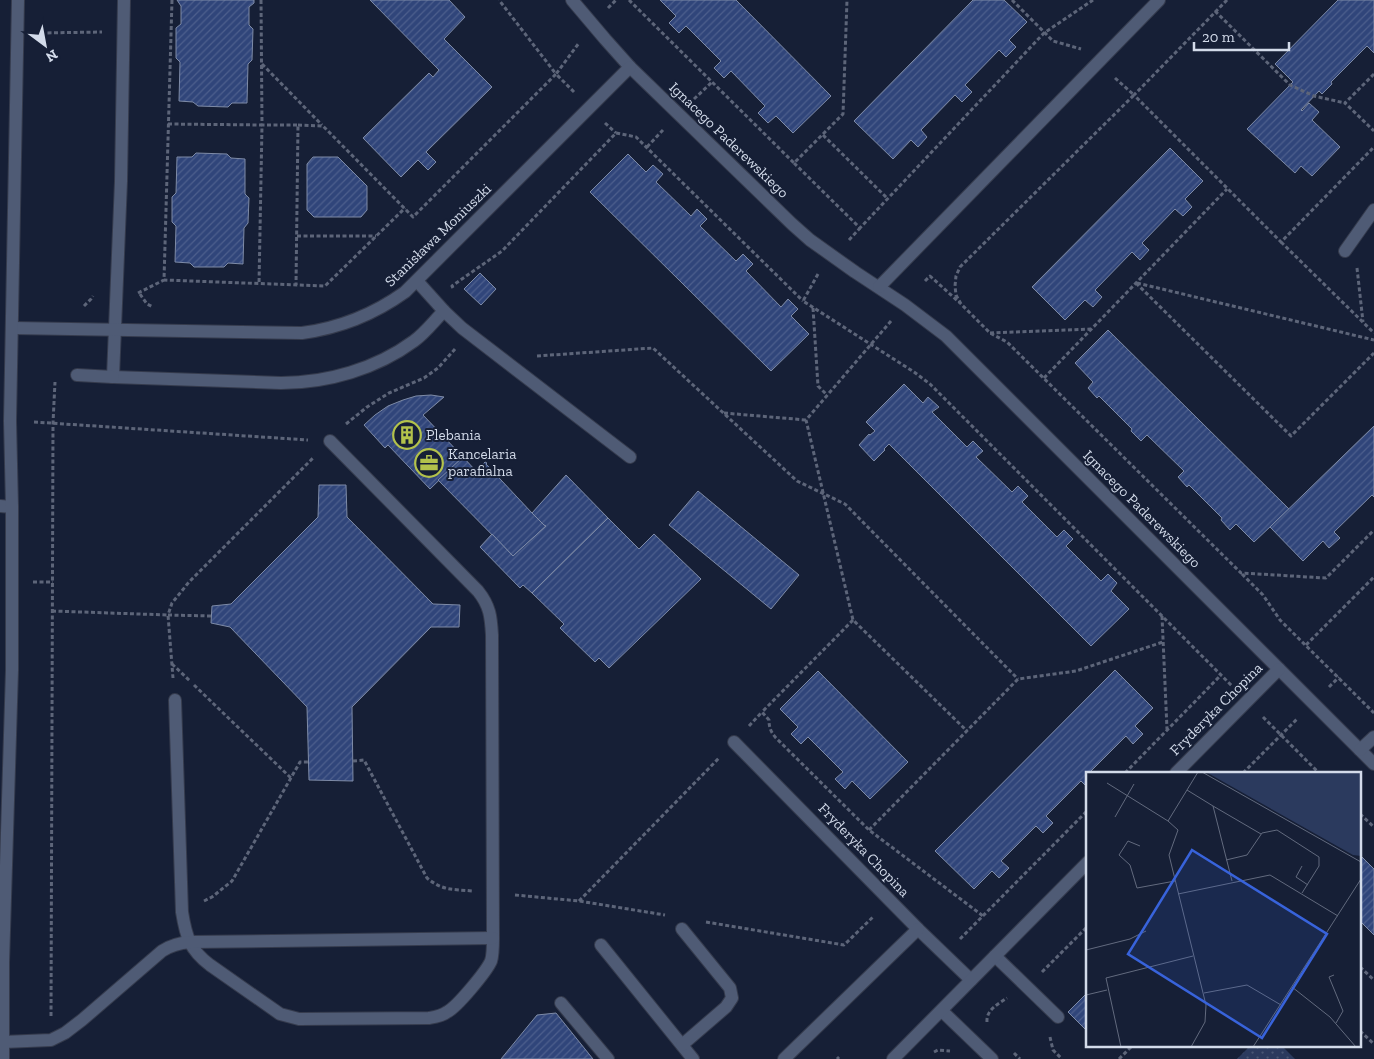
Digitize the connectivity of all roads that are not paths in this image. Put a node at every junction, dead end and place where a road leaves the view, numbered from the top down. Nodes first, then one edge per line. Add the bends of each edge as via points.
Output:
1 (18, 0) edge
2 (124, 0) edge
3 (572, 0) edge
4 (1159, 0) edge
5 (630, 66) junction
6 (1374, 210) edge
7 (1345, 251) dead end
8 (417, 281) junction
9 (879, 287) junction
10 (444, 311) junction
11 (13, 328) junction
12 (115, 330) junction
13 (77, 375) dead end
14 (113, 377) junction
15 (330, 441) road end
16 (630, 457) dead end
17 (6, 506) edge
18 (1279, 669) junction
19 (175, 700) road end
20 (1374, 737) edge
21 (734, 742) road end
22 (1360, 750) junction
23 (1374, 764) edge
24 (1177, 772) edge
25 (1086, 864) edge
26 (682, 929) dead end
27 (918, 929) junction
28 (493, 938) junction
29 (190, 942) junction
30 (601, 945) dead end
31 (995, 956) junction
32 (971, 980) junction
33 (561, 1003) dead end
34 (942, 1011) junction
35 (1058, 1017) dead end
36 (3, 1042) junction
37 (682, 1045) junction
38 (3, 1059) edge
39 (608, 1059) edge
40 (693, 1059) edge
41 (784, 1059) edge
42 (893, 1059) edge
43 (992, 1059) edge

1 - 11 street
2 - 12 street
3 - 5 street, Ignacego Paderewskiego
4 - 9 street
5 - 8 street, Stanisława Moniuszki
5 - 9 street, Ignacego Paderewskiego via 792,224 832,257
6 - 7 street
8 - 10 street
8 - 12 street, Stanisława Moniuszki via 391,302 320,331
9 - 18 street, Ignacego Paderewskiego via 946,336
10 - 14 street via 420,336 404,347 367,366 319,380 281,383
10 - 16 street
11 - 12 street, Stanisława Moniuszki
11 - 17 street
12 - 14 street
13 - 14 street
15 - 28 street via 478,591 490,611
17 - 36 street via 12,670
18 - 22 street, Ignacego Paderewskiego
18 - 24 street, Fryderyka Chopina
19 - 29 street via 182,912
20 - 22 street
21 - 27 street, Fryderyka Chopina
22 - 23 street, Ignacego Paderewskiego
25 - 31 street
26 - 37 street via 730,988 732,998
27 - 32 street, Fryderyka Chopina
27 - 41 street
28 - 29 street
28 - 29 street via 491,961 485,970 449,1012 429,1018 289,1018 201,958
29 - 36 street via 176,943 162,951 66,1033 51,1040
30 - 37 street
31 - 32 street
31 - 35 street
32 - 34 street
33 - 39 street
34 - 42 street
34 - 43 street
36 - 38 street
37 - 40 street

